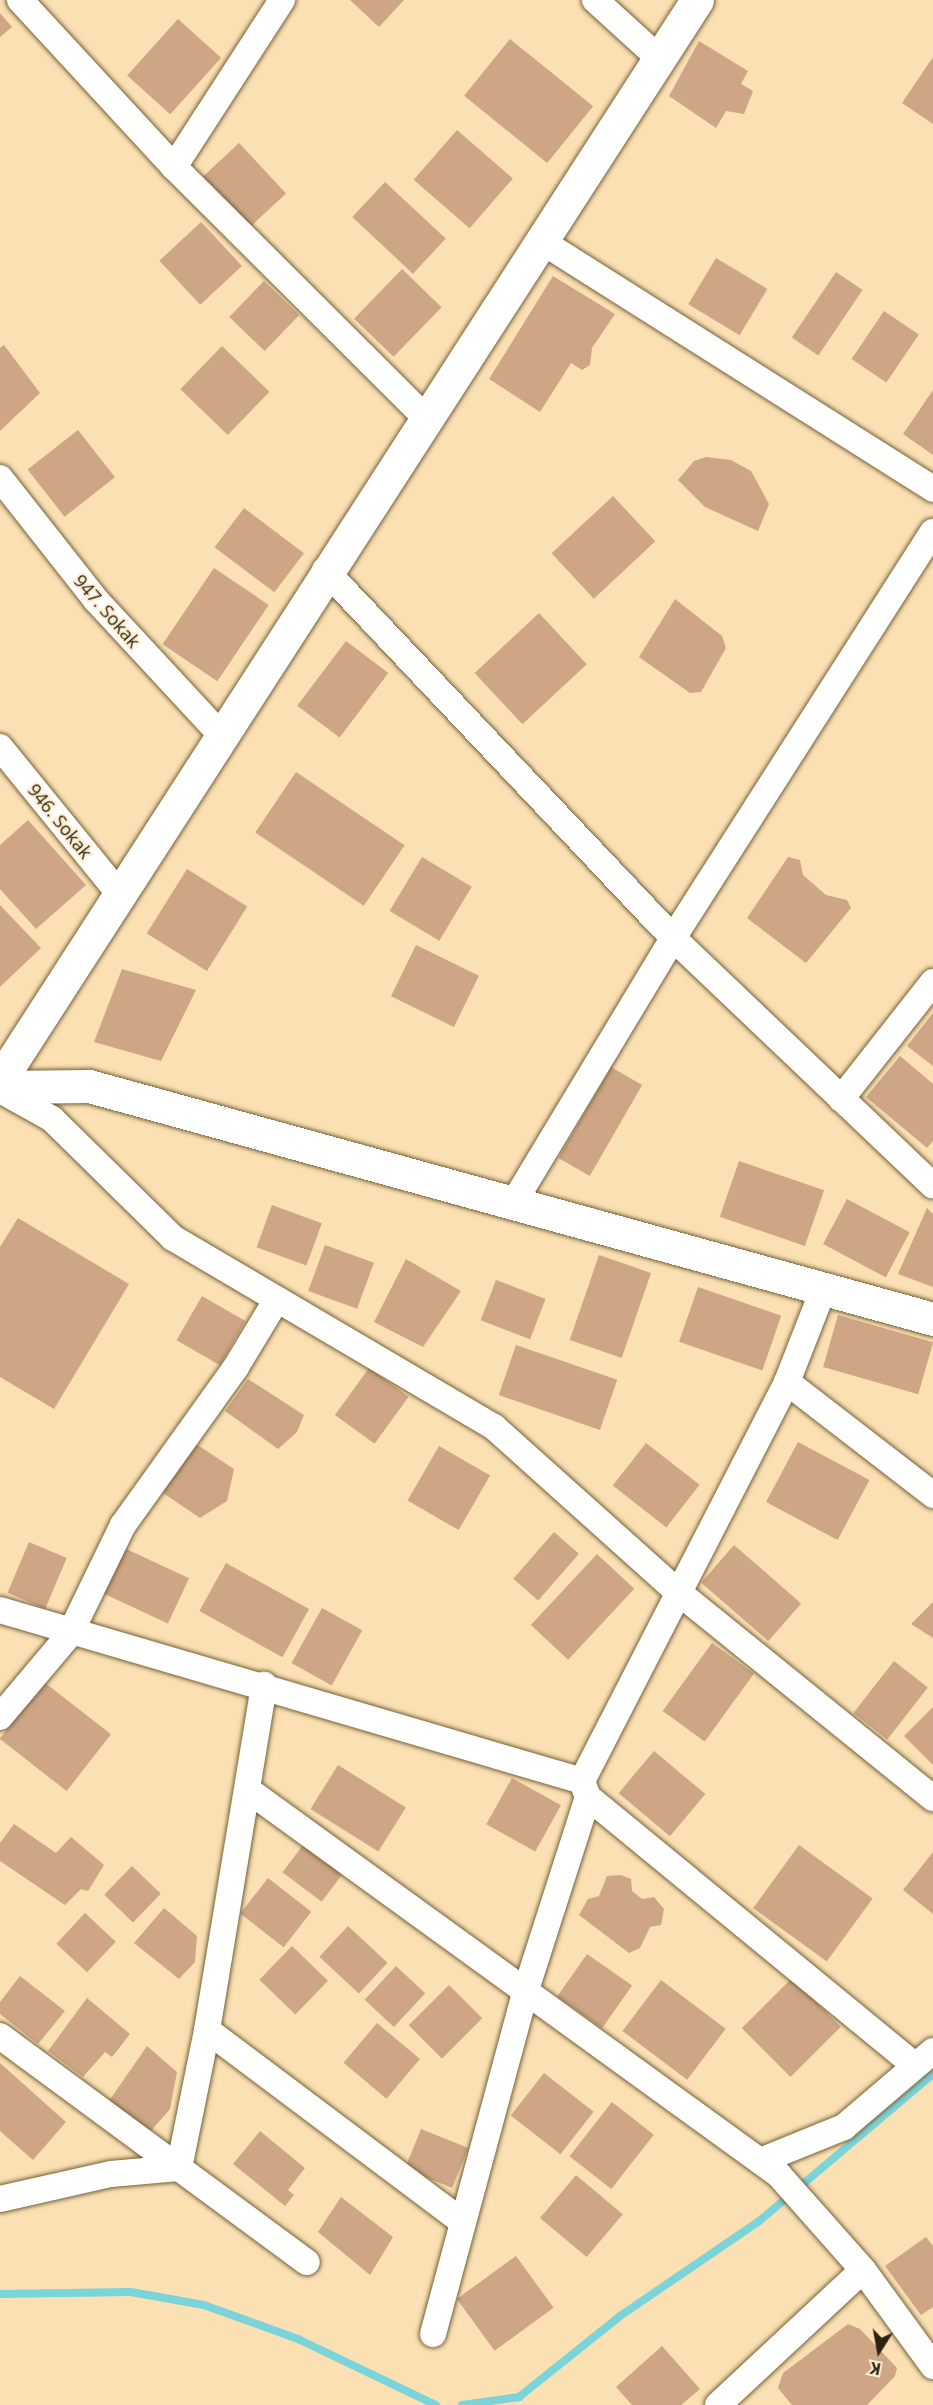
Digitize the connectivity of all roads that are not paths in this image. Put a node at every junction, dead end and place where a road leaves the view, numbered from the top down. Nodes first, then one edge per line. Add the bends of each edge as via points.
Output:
1 (20, 0) edge
2 (282, 0) edge
3 (595, 0) edge
4 (697, 0) edge
5 (661, 60) junction
6 (174, 167) junction
7 (541, 241) junction
8 (428, 420) junction
9 (0, 478) edge
10 (933, 489) edge
11 (933, 532) edge
12 (325, 570) junction
13 (223, 737) junction
14 (0, 747) edge
15 (121, 896) junction
16 (673, 938) junction
17 (933, 982) edge
18 (0, 1080) edge
19 (0, 1088) edge
20 (841, 1099) junction
21 (933, 1186) edge
22 (514, 1202) junction
23 (823, 1290) junction
24 (277, 1299) junction
25 (933, 1319) edge
26 (787, 1382) junction
27 (933, 1495) edge
28 (677, 1591) junction
29 (0, 1610) edge
30 (70, 1634) junction
31 (264, 1685) junction
32 (0, 1717) edge
33 (585, 1789) junction
34 (248, 1790) junction
35 (933, 1798) edge
36 (525, 1993) junction
37 (207, 2030) junction
38 (0, 2036) edge
39 (924, 2058) edge
40 (178, 2168) junction
41 (770, 2168) junction
42 (0, 2199) edge
43 (460, 2220) junction
44 (307, 2262) dead end
45 (863, 2270) junction
46 (433, 2334) dead end
47 (929, 2353) edge
48 (718, 2405) edge

1 - 6 street
2 - 6 street
3 - 5 street
4 - 5 street
5 - 7 street
6 - 8 street
7 - 8 street
7 - 10 street
8 - 12 street
9 - 13 street, 947. Sokak via 96,600
11 - 16 street
12 - 13 street
12 - 16 street
13 - 15 street
14 - 15 street, 946. Sokak
15 - 18 street
16 - 20 street
16 - 22 street
17 - 20 street
19 - 22 street via 89,1086
19 - 24 street via 52,1119 173,1238
20 - 21 street
22 - 23 street
23 - 25 street
23 - 26 street
24 - 28 street via 494,1426
24 - 30 street via 236,1367 123,1525
26 - 27 street
26 - 28 street
28 - 33 street
28 - 35 street
29 - 30 street
30 - 31 street
30 - 32 street
31 - 33 street
31 - 34 street
33 - 36 street
33 - 39 street
34 - 36 street
34 - 37 street
36 - 41 street
36 - 43 street
37 - 40 street
37 - 43 street
38 - 40 street
39 - 41 street via 844,2127
40 - 42 street via 111,2174
40 - 44 street
41 - 45 street via 813,2210
43 - 46 street
45 - 47 street
45 - 48 street

